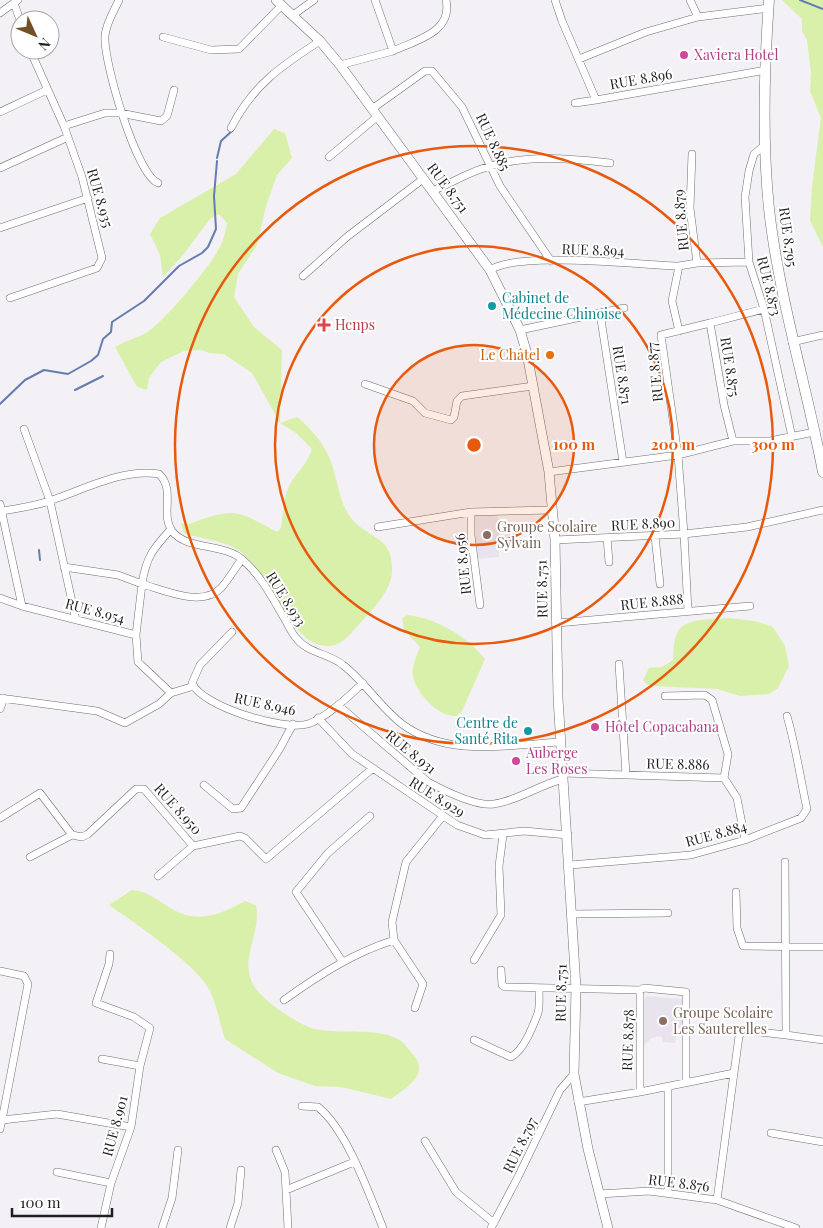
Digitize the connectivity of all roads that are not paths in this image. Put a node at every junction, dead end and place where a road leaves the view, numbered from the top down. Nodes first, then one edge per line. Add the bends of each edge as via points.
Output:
1 (120, 0) edge
2 (314, 0) edge
3 (375, 0) edge
4 (446, 0) edge
5 (555, 0) edge
6 (690, 0) edge
7 (16, 2) edge
8 (279, 2) edge
9 (769, 4) edge
10 (0, 14) edge
11 (293, 15) junction
12 (698, 17) junction
13 (163, 37) dead end
14 (320, 41) junction
15 (393, 51) junction
16 (579, 59) junction
17 (34, 60) edge
18 (340, 65) junction
19 (766, 70) junction
20 (47, 90) junction
21 (174, 90) dead end
22 (596, 100) junction
23 (575, 102) dead end
24 (0, 112) edge
25 (375, 113) junction
26 (120, 114) junction
27 (64, 126) junction
28 (231, 128) dead end
29 (68, 137) junction
30 (765, 145) junction
31 (692, 154) dead end
32 (329, 158) dead end
33 (610, 163) dead end
34 (490, 167) junction
35 (0, 168) edge
36 (423, 179) junction
37 (158, 182) dead end
38 (432, 191) junction
39 (88, 198) junction
40 (0, 228) edge
41 (551, 261) junction
42 (749, 262) junction
43 (697, 263) junction
44 (679, 266) junction
45 (490, 270) junction
46 (303, 276) dead end
47 (10, 298) dead end
48 (624, 308) dead end
49 (764, 309) junction
50 (600, 314) junction
51 (710, 323) junction
52 (520, 330) junction
53 (679, 331) junction
54 (823, 335) edge
55 (792, 342) junction
56 (364, 384) dead end
57 (533, 386) junction
58 (24, 429) dead end
59 (814, 432) junction
60 (792, 437) junction
61 (733, 441) junction
62 (678, 454) junction
63 (623, 462) junction
64 (549, 472) junction
65 (823, 472) edge
66 (50, 501) junction
67 (1, 507) edge
68 (552, 510) junction
69 (823, 510) edge
70 (471, 512) junction
71 (378, 527) dead end
72 (170, 530) junction
73 (684, 534) junction
74 (655, 536) junction
75 (608, 538) junction
76 (555, 540) junction
77 (242, 559) junction
78 (609, 562) dead end
79 (64, 567) junction
80 (142, 584) junction
81 (660, 584) dead end
82 (0, 598) edge
83 (480, 605) dead end
84 (22, 606) junction
85 (750, 606) dead end
86 (688, 610) junction
87 (76, 620) junction
88 (557, 623) junction
89 (232, 632) dead end
90 (136, 635) junction
91 (620, 664) dead end
92 (364, 683) junction
93 (194, 686) junction
94 (170, 693) junction
95 (665, 696) dead end
96 (2, 698) edge
97 (338, 705) junction
98 (0, 709) edge
99 (787, 716) dead end
100 (318, 718) junction
101 (293, 724) junction
102 (560, 742) junction
103 (373, 768) junction
104 (626, 775) junction
105 (563, 776) junction
106 (724, 778) junction
107 (204, 785) dead end
108 (370, 816) dead end
109 (442, 817) junction
110 (0, 818) edge
111 (72, 835) junction
112 (503, 835) junction
113 (568, 835) junction
114 (745, 840) junction
115 (193, 846) junction
116 (30, 856) dead end
117 (785, 862) dead end
118 (570, 865) junction
119 (158, 876) dead end
120 (736, 892) dead end
121 (668, 913) dead end
122 (573, 914) junction
123 (394, 940) junction
124 (786, 945) junction
125 (823, 947) edge
126 (110, 954) dead end
127 (474, 960) dead end
128 (342, 961) junction
129 (501, 970) dead end
130 (0, 971) edge
131 (539, 988) junction
132 (576, 988) junction
133 (640, 990) junction
134 (284, 1000) dead end
135 (415, 1008) dead end
136 (786, 1035) junction
137 (474, 1040) dead end
138 (823, 1040) edge
139 (102, 1059) dead end
140 (140, 1066) junction
141 (734, 1073) junction
142 (574, 1074) junction
143 (686, 1082) junction
144 (668, 1087) junction
145 (640, 1092) junction
146 (578, 1102) junction
147 (302, 1106) dead end
148 (2, 1120) junction
149 (131, 1127) junction
150 (0, 1129) edge
151 (771, 1133) dead end
152 (425, 1141) dead end
153 (823, 1142) edge
154 (178, 1150) dead end
155 (276, 1150) dead end
156 (354, 1162) junction
157 (241, 1170) dead end
158 (57, 1172) dead end
159 (111, 1183) junction
160 (286, 1190) junction
161 (668, 1192) junction
162 (599, 1194) junction
163 (718, 1200) junction
164 (492, 1226) edge
165 (101, 1228) edge
166 (162, 1228) edge
167 (230, 1228) edge
168 (288, 1228) edge
169 (383, 1228) edge
170 (608, 1228) edge
171 (796, 1228) edge

1 - 26 street via 108,24 105,42
2 - 11 street
3 - 15 street
4 - 15 street via 447,18 439,28
5 - 16 street, RUE 8.896
6 - 12 street
7 - 10 street
8 - 11 main road, RUE 8.751
8 - 13 street via 239,49 211,50
9 - 12 street
9 - 19 highway, RUE 8.795
11 - 14 main road, RUE 8.751
12 - 16 street via 646,32
14 - 18 main road, RUE 8.751
14 - 28 street via 265,79 246,101
15 - 18 street
16 - 22 street, RUE 8.896
17 - 20 street, RUE 8.935
18 - 25 main road, RUE 8.751
19 - 22 street, RUE 8.896
19 - 30 highway, RUE 8.795
20 - 24 street
20 - 27 street, RUE 8.935
21 - 26 street via 165,120
22 - 23 street
25 - 32 street
25 - 34 street, RUE 8.885 via 425,71 432,71 472,123
25 - 36 main road, RUE 8.751
26 - 27 street via 105,113
26 - 37 street via 147,173
27 - 29 street, RUE 8.935
29 - 35 street
29 - 39 street, RUE 8.935
30 - 42 street, RUE 8.873 via 754,154 745,197
30 - 55 highway, RUE 8.795 via 772,231
31 - 43 street, RUE 8.879 via 690,208
33 - 34 street via 548,158
34 - 38 street
34 - 41 street, RUE 8.885
36 - 38 main road, RUE 8.751
36 - 46 street via 348,236
38 - 45 main road, RUE 8.751
39 - 40 street
39 - 47 street, RUE 8.935 via 102,258 100,263 96,268
41 - 44 street, RUE 8.894
41 - 45 street, RUE 8.894 via 510,262
42 - 43 street, RUE 8.879
42 - 49 street, RUE 8.873
43 - 44 street, RUE 8.894
44 - 53 street via 672,301
45 - 52 main road, RUE 8.751
48 - 50 street
49 - 51 street, RUE 8.875
49 - 60 street, RUE 8.873
50 - 52 street
50 - 63 street, RUE 8.871
51 - 53 street, RUE 8.877
51 - 61 street, RUE 8.875
52 - 57 main road, RUE 8.751
53 - 62 street, RUE 8.877 via 661,335
54 - 55 street
55 - 59 highway, RUE 8.795
56 - 57 street via 413,401 424,414 451,420 462,396
57 - 64 main road, RUE 8.751
58 - 66 street
59 - 60 street
59 - 65 highway, RUE 8.795
60 - 61 street via 770,442
61 - 62 street
62 - 63 street
62 - 73 street, RUE 8.890
63 - 64 street
64 - 68 main road, RUE 8.751
66 - 67 street
66 - 72 street via 137,473 159,474 168,488
66 - 79 street
67 - 84 street
68 - 70 street
68 - 76 main road, RUE 8.751
69 - 73 street via 747,527
70 - 71 street
70 - 83 street, RUE 8.956
72 - 77 street, RUE 8.933 via 184,540 228,550
72 - 80 street, RUE 8.954 via 149,554
73 - 74 street, RUE 8.890
73 - 86 street
74 - 75 street, RUE 8.890
74 - 81 street
75 - 76 street, RUE 8.890
75 - 78 street
76 - 88 main road, RUE 8.751
77 - 80 street via 222,587 206,596 196,598
77 - 92 street, RUE 8.933 via 261,580 297,640 342,663
79 - 80 street via 118,575
79 - 87 street
80 - 90 street, RUE 8.954
82 - 84 street, RUE 8.954
84 - 87 street, RUE 8.954
85 - 86 street, RUE 8.888
86 - 88 street, RUE 8.888
87 - 90 street, RUE 8.954
88 - 102 main road, RUE 8.751
89 - 93 street via 200,665 193,678
90 - 94 street via 138,662
91 - 104 street
92 - 97 street, RUE 8.946
92 - 102 street, RUE 8.933 via 401,723 445,745 474,747
93 - 94 street
93 - 101 street, RUE 8.946 via 205,698 226,709
94 - 96 street via 160,704 125,722 96,712
95 - 106 street, RUE 8.886 via 705,695 712,700 728,754
96 - 98 street
97 - 100 street, RUE 8.946
97 - 105 street, RUE 8.931 via 428,782 481,804 505,801
99 - 114 street, RUE 8.884 via 796,746 795,758 807,808 805,814
100 - 101 street, RUE 8.946 via 308,724
100 - 103 street, RUE 8.929 via 342,746
101 - 107 street via 241,808 233,809
102 - 105 main road, RUE 8.751
103 - 109 street, RUE 8.929
103 - 115 street, RUE 8.950 via 266,859 240,836
104 - 105 street, RUE 8.886
104 - 106 street, RUE 8.886
105 - 113 main road, RUE 8.751
106 - 114 street via 737,798
108 - 128 street via 328,853 296,892
109 - 112 street, RUE 8.929 via 485,835
109 - 123 street via 405,866 392,922
110 - 111 street via 40,793
111 - 115 street, RUE 8.950 via 76,838 88,834 140,788
111 - 116 street
112 - 113 street, RUE 8.929 via 524,831
112 - 127 street via 500,915
113 - 118 main road, RUE 8.751
114 - 118 street, RUE 8.884 via 691,855
115 - 119 street
117 - 124 street
118 - 122 main road, RUE 8.751
120 - 124 street via 737,928 742,946
121 - 122 street
122 - 132 main road, RUE 8.751
123 - 128 street
123 - 135 street via 423,984
124 - 125 street
124 - 136 street
126 - 140 street, RUE 8.901 via 96,1004 134,1016 150,1028
128 - 134 street
129 - 131 street, RUE 8.878 via 503,987
130 - 148 street via 24,976 28,984
131 - 132 street, RUE 8.878
131 - 137 street via 538,1012 526,1040 511,1057
132 - 133 street, RUE 8.878
132 - 142 main road, RUE 8.751
133 - 143 street via 683,991 688,996
133 - 145 street, RUE 8.878
136 - 138 street
136 - 141 street, RUE 8.876 via 746,1029 739,1036
139 - 140 street
140 - 149 street, RUE 8.901
141 - 143 street
141 - 163 street, RUE 8.876
142 - 146 main road, RUE 8.751
142 - 164 street, RUE 8.797 via 560,1090
143 - 144 street
144 - 145 street
144 - 161 street
145 - 146 street
146 - 162 main road, RUE 8.751
147 - 156 street via 323,1111
148 - 149 street via 57,1114
148 - 150 street
149 - 159 street, RUE 8.901
151 - 153 street
152 - 164 street via 451,1186
154 - 166 street via 172,1198
155 - 160 street via 283,1164
156 - 160 street
156 - 169 street
157 - 167 street via 238,1203
158 - 159 street
159 - 165 street, RUE 8.901
160 - 168 street
161 - 162 street, RUE 8.876
161 - 163 street, RUE 8.876
162 - 170 main road, RUE 8.751
163 - 171 street

